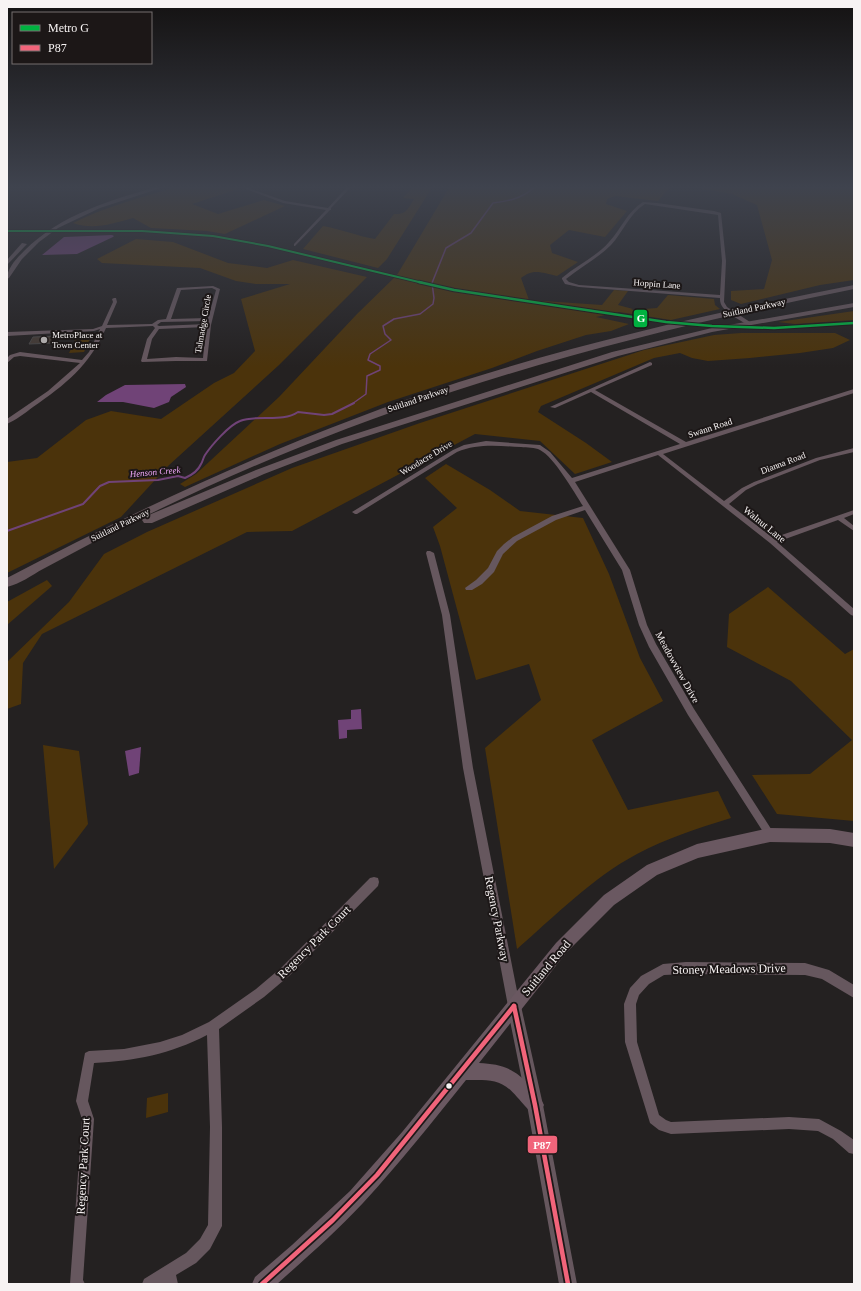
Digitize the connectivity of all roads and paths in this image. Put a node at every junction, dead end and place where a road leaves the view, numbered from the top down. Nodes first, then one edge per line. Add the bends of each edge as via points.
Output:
1 (22, 246) edge
2 (31, 246) edge
3 (607, 246) edge
4 (723, 246) edge
5 (7, 263) edge
6 (7, 277) edge
7 (854, 287) edge
8 (722, 296) junction
9 (114, 299) dead end
10 (854, 305) edge
11 (732, 313) junction
12 (211, 319) junction
13 (169, 320) junction
14 (748, 323) junction
15 (209, 325) junction
16 (155, 326) junction
17 (103, 327) junction
18 (169, 327) junction
19 (7, 330) edge
20 (52, 330) junction
21 (7, 334) edge
22 (7, 360) edge
23 (83, 362) junction
24 (650, 364) dead end
25 (591, 390) junction
26 (854, 391) edge
27 (553, 407) dead end
28 (7, 422) edge
29 (686, 445) junction
30 (854, 450) edge
31 (660, 454) junction
32 (572, 481) junction
33 (724, 504) junction
34 (587, 507) junction
35 (354, 512) dead end
36 (854, 512) edge
37 (839, 518) junction
38 (854, 529) edge
39 (772, 541) junction
40 (430, 553) dead end
41 (7, 583) edge
42 (469, 588) dead end
43 (7, 591) edge
44 (854, 613) edge
45 (770, 835) junction
46 (854, 840) edge
47 (374, 882) dead end
48 (854, 992) edge
49 (514, 1006) junction
50 (213, 1026) junction
51 (462, 1071) junction
52 (535, 1105) junction
53 (854, 1148) edge
54 (170, 1278) edge
55 (78, 1284) edge
56 (150, 1284) edge
57 (262, 1284) edge
58 (568, 1284) edge

1 - 5 street
2 - 6 street
3 - 8 street, Hoppin Lane via 564,281 573,285 592,287
4 - 8 street, Hoppin Lane
7 - 11 highway, Suitland Parkway
8 - 11 street via 724,306
9 - 17 street via 115,302
10 - 14 highway, Suitland Parkway
11 - 14 street
11 - 41 highway, Suitland Parkway via 626,337 546,359 455,386 364,418 195,488 91,538
12 - 13 street
12 - 13 street, Talmadge Circle via 218,289 213,287 180,288
12 - 15 street, Talmadge Circle
13 - 16 street via 160,321
13 - 18 street
14 - 43 highway, Suitland Parkway via 629,350 339,442 178,506
15 - 16 street, Talmadge Circle via 205,360 144,361
15 - 18 street
16 - 17 street
16 - 18 street
17 - 20 street via 94,330
17 - 23 street via 89,356
19 - 20 street
20 - 21 street
22 - 23 street via 20,354
23 - 28 street via 46,396
24 - 25 street
25 - 27 street
25 - 29 street
26 - 29 street, Swann Road
29 - 31 street, Swann Road
30 - 33 street, Dianna Road via 818,459 756,483
31 - 32 street, Swann Road
31 - 33 street, Walnut Lane
32 - 34 street, Meadowview Drive
32 - 35 street, Woodacre Drive via 540,447 486,443 466,446 455,451
33 - 39 street, Walnut Lane
34 - 42 street via 554,518 515,539 500,553 491,570 480,582
34 - 45 street, Meadowview Drive via 626,570 652,645 703,732
36 - 37 street
37 - 38 street
37 - 39 street
39 - 44 street, Walnut Lane
40 - 49 street, Regency Parkway via 446,616 468,768
45 - 46 main road, Suitland Road via 830,836
45 - 49 main road, Suitland Road via 698,851 652,870 609,900 561,948
47 - 50 street, Regency Park Court via 286,971
48 - 53 street, Stoney Meadows Drive via 825,974 810,969 664,970 645,980 634,992 629,1015 631,1042 637,1064 654,1118 663,1126 671,1128 789,1123 819,1125
49 - 51 main road, Suitland Road
49 - 52 street, Regency Parkway
50 - 54 street via 216,1226 205,1244
50 - 55 street, Regency Park Court via 180,1042 144,1052 90,1057 82,1101 88,1119 76,1282
51 - 52 main road via 485,1072 512,1080
51 - 57 main road, Suitland Road via 356,1197
52 - 58 street, Regency Parkway
54 - 56 street

